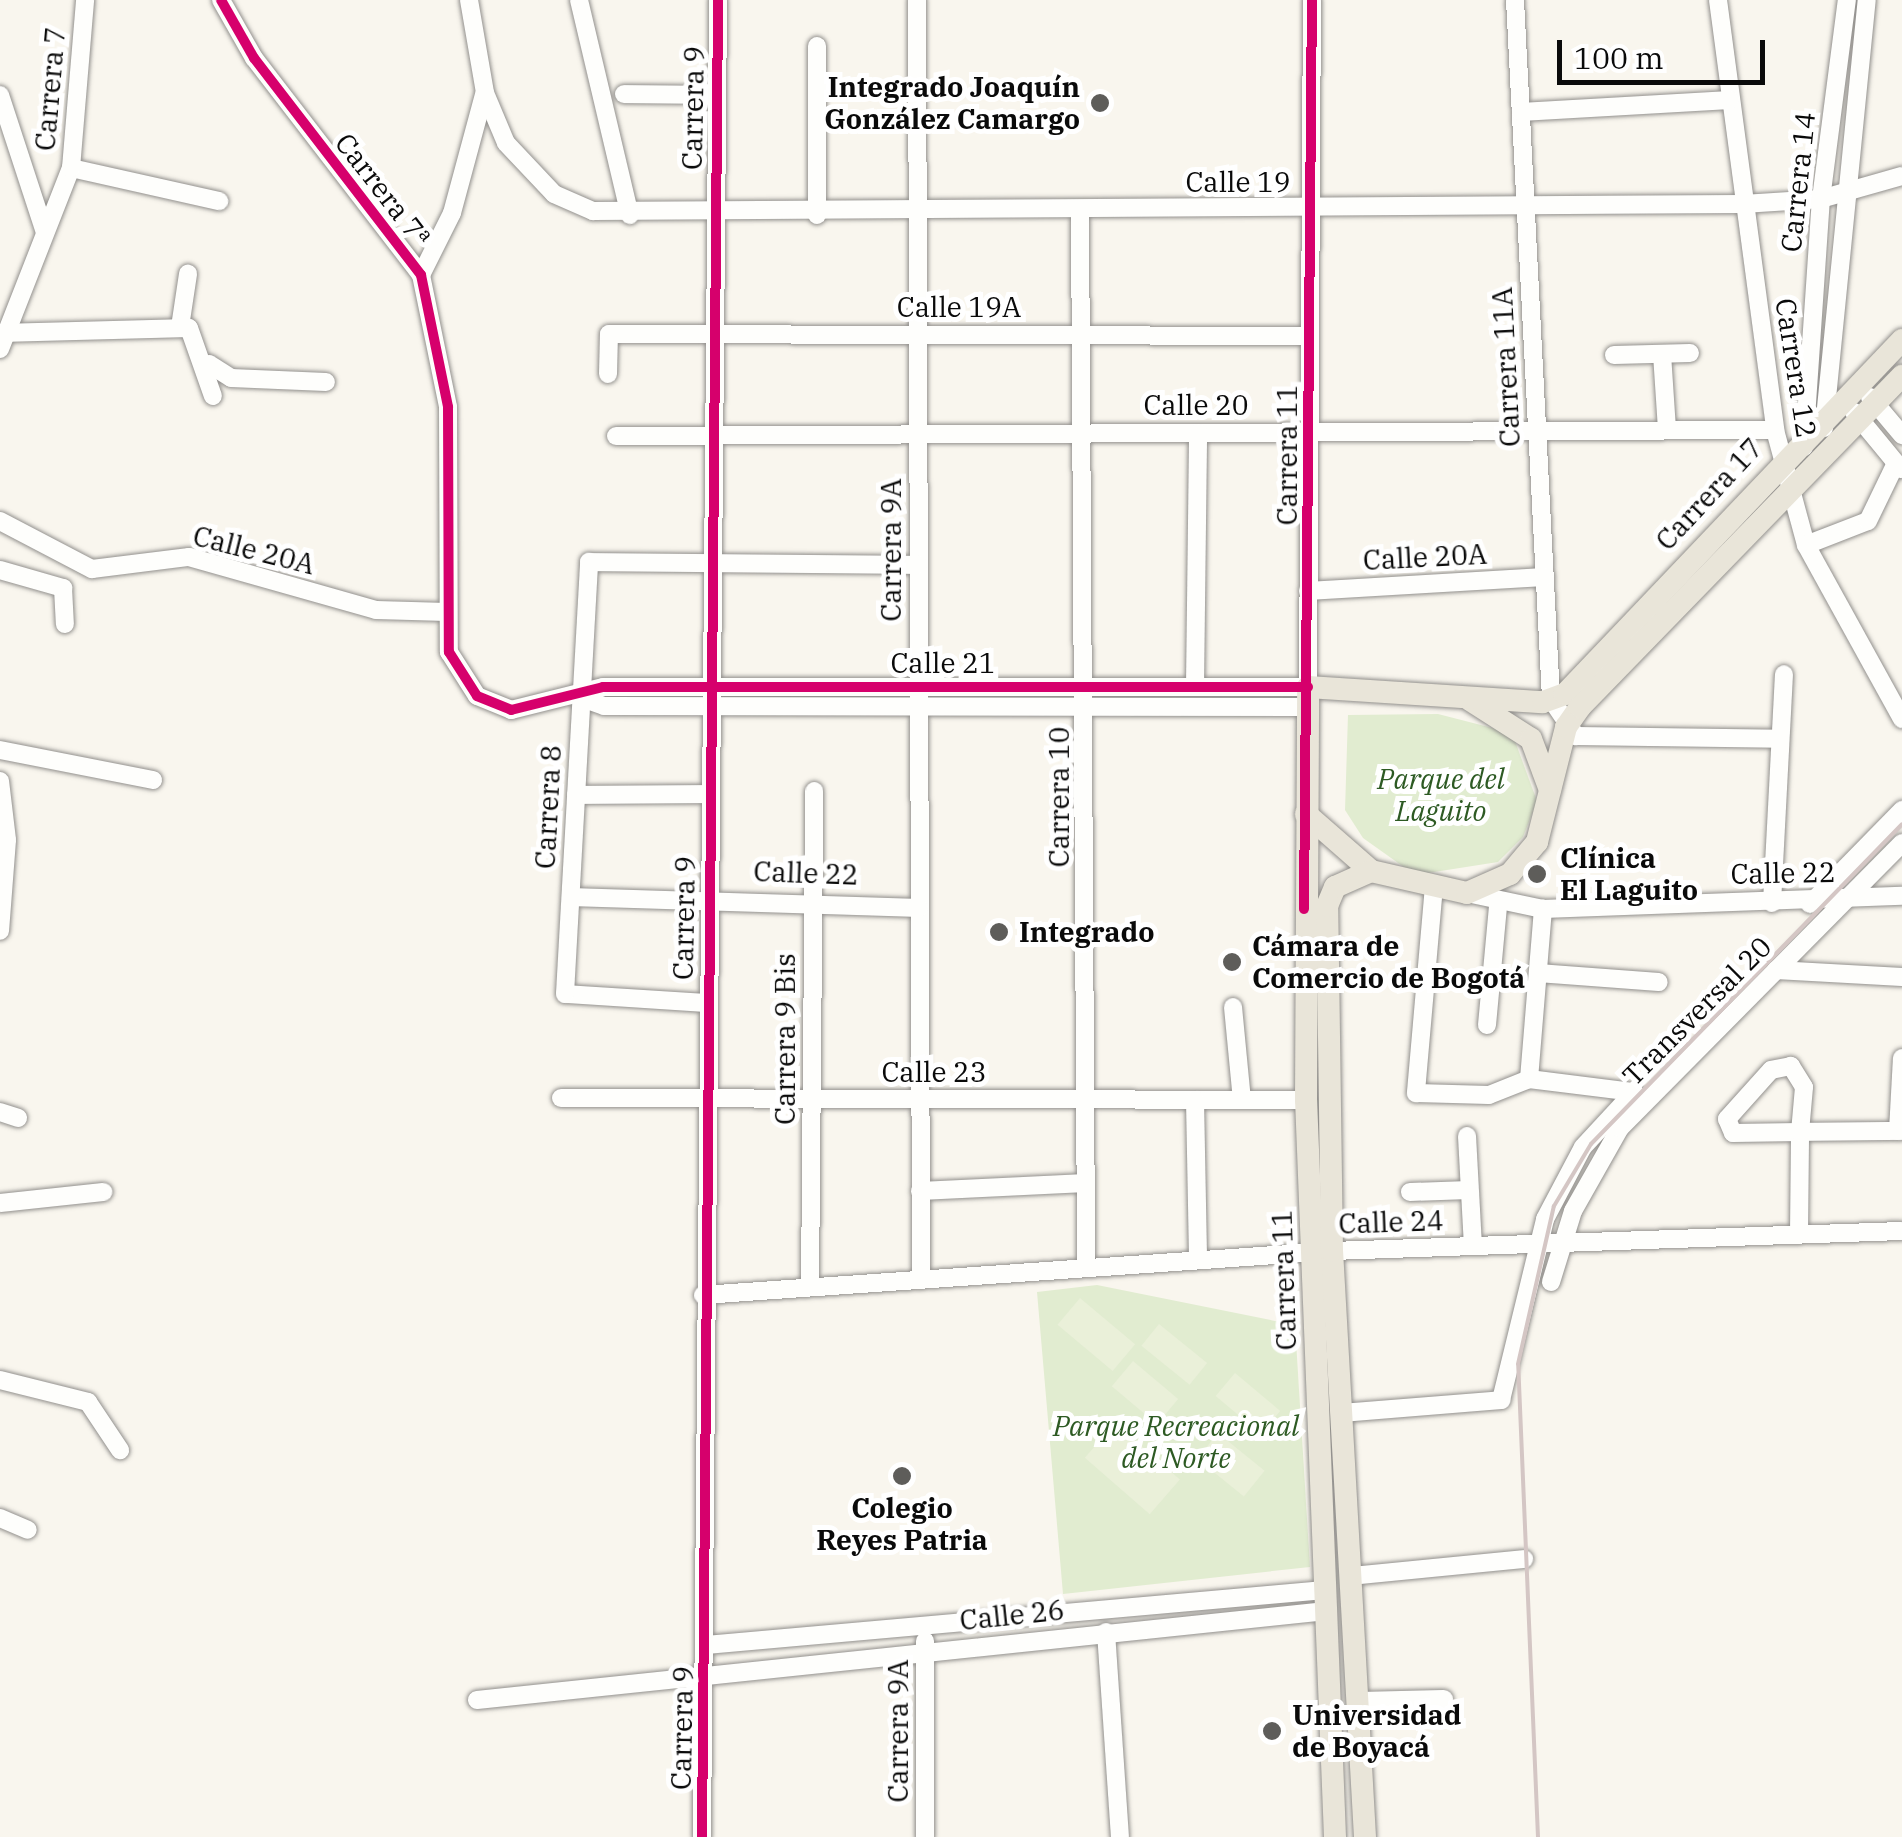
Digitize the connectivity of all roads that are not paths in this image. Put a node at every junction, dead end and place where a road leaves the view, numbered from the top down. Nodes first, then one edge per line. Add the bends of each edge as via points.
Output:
1 (86, 0) edge
2 (221, 0) edge
3 (469, 0) edge
4 (579, 0) edge
5 (718, 0) edge
6 (916, 0) edge
7 (1312, 0) edge
8 (1515, 0) edge
9 (1718, 0) edge
10 (1847, 0) edge
11 (1867, 0) edge
12 (817, 46) dead end
13 (484, 94) junction
14 (624, 94) dead end
15 (0, 95) edge
16 (715, 95) junction
17 (1730, 100) junction
18 (1521, 112) junction
19 (6, 133) edge
20 (71, 168) junction
21 (1902, 176) edge
22 (1842, 194) junction
23 (1821, 199) junction
24 (219, 201) dead end
25 (1743, 204) junction
26 (1526, 206) junction
27 (1080, 209) junction
28 (1310, 209) junction
29 (630, 214) junction
30 (917, 214) junction
31 (817, 215) junction
32 (712, 216) junction
33 (44, 230) junction
34 (188, 274) dead end
35 (421, 275) junction
36 (184, 328) junction
37 (710, 333) junction
38 (918, 334) junction
39 (1086, 334) junction
40 (1310, 336) junction
41 (3, 339) edge
42 (1902, 340) edge
43 (1690, 353) dead end
44 (1662, 354) junction
45 (1614, 356) dead end
46 (209, 364) junction
47 (608, 374) dead end
48 (1902, 376) edge
49 (326, 382) dead end
50 (1852, 392) junction
51 (213, 396) dead end
52 (1868, 412) junction
53 (1824, 418) junction
54 (1667, 430) junction
55 (1775, 430) junction
56 (1537, 431) junction
57 (1309, 432) junction
58 (1198, 433) junction
59 (918, 434) junction
60 (1086, 434) junction
61 (1902, 435) edge
62 (616, 436) dead end
63 (710, 436) junction
64 (1807, 436) junction
65 (1783, 458) junction
66 (1822, 458) junction
67 (1899, 466) edge
68 (1792, 488) junction
69 (0, 521) edge
70 (1806, 544) junction
71 (710, 561) junction
72 (918, 565) junction
73 (0, 570) edge
74 (1544, 578) junction
75 (1308, 591) junction
76 (447, 612) junction
77 (65, 624) dead end
78 (1784, 674) dead end
79 (708, 685) junction
80 (919, 686) junction
81 (1086, 686) junction
82 (1195, 686) junction
83 (1462, 696) junction
84 (1558, 696) junction
85 (1306, 697) junction
86 (582, 698) junction
87 (708, 705) junction
88 (919, 706) junction
89 (1086, 706) junction
90 (1902, 719) edge
91 (1567, 725) junction
92 (1780, 739) junction
93 (0, 750) edge
94 (153, 780) dead end
95 (0, 781) edge
96 (814, 792) dead end
97 (708, 794) junction
98 (576, 796) junction
99 (1552, 798) junction
100 (1902, 810) edge
101 (1306, 814) junction
102 (1902, 844) edge
103 (1371, 872) junction
104 (1434, 886) junction
105 (1467, 893) junction
106 (1902, 896) edge
107 (571, 897) junction
108 (706, 899) junction
109 (1843, 902) junction
110 (1772, 903) junction
111 (813, 904) junction
112 (1810, 904) junction
113 (1498, 906) junction
114 (920, 908) junction
115 (1543, 909) junction
116 (0, 930) edge
117 (1776, 970) junction
118 (1538, 974) junction
119 (1902, 977) edge
120 (1659, 982) dead end
121 (705, 1003) junction
122 (1233, 1007) dead end
123 (1487, 1024) dead end
124 (1902, 1058) edge
125 (1529, 1079) junction
126 (561, 1098) dead end
127 (704, 1099) junction
128 (812, 1099) junction
129 (920, 1099) junction
130 (1086, 1100) junction
131 (1195, 1100) junction
132 (1242, 1100) junction
133 (1306, 1100) junction
134 (1900, 1130) edge
135 (1800, 1132) junction
136 (1467, 1136) dead end
137 (1086, 1183) junction
138 (1470, 1190) junction
139 (920, 1191) junction
140 (103, 1192) dead end
141 (1410, 1192) dead end
142 (0, 1203) edge
143 (1902, 1231) edge
144 (1799, 1234) junction
145 (1566, 1241) junction
146 (1536, 1245) junction
147 (1473, 1246) junction
148 (1322, 1252) junction
149 (1198, 1259) junction
150 (1086, 1266) junction
151 (920, 1280) junction
152 (1551, 1282) dead end
153 (810, 1287) junction
154 (702, 1295) junction
155 (0, 1380) edge
156 (1341, 1413) junction
157 (120, 1450) dead end
158 (0, 1518) edge
159 (28, 1530) dead end
160 (1524, 1558) dead end
161 (1351, 1576) junction
162 (1325, 1600) junction
163 (924, 1626) junction
164 (1106, 1632) junction
165 (706, 1646) junction
166 (926, 1652) junction
167 (705, 1682) junction
168 (1444, 1699) dead end
169 (477, 1700) dead end
170 (1358, 1702) junction
171 (702, 1837) edge
172 (925, 1837) edge
173 (1120, 1837) edge
174 (1335, 1837) edge
175 (1365, 1837) edge

1 - 20 street, Carrera 7
2 - 35 street, Carrera 7ª via 254,58
3 - 13 street
4 - 29 street
5 - 16 street, Carrera 9
6 - 30 street, Carrera 9A
7 - 28 street, Carrera 11
8 - 18 street, Carrera 11A
9 - 17 street, Carrera 12
10 - 23 street, Carrera 14
11 - 22 street, Carrera 14
12 - 31 street
13 - 29 street via 506,143 554,194
13 - 35 street via 452,212
14 - 16 street
15 - 19 street
16 - 32 street, Carrera 9
17 - 18 street
17 - 25 street, Carrera 12
18 - 26 street, Carrera 11A
19 - 33 street
20 - 24 street
20 - 33 street, Carrera 7
21 - 22 street, Calle 19
22 - 23 street, Calle 19
22 - 53 street, Carrera 14
23 - 25 street, Calle 19
23 - 64 street, Carrera 14
25 - 26 street, Calle 19
25 - 55 street, Carrera 12
26 - 28 street, Calle 19
26 - 56 street, Carrera 11A
27 - 28 street, Calle 19
27 - 30 street, Calle 19
27 - 39 street, Carrera 10
28 - 40 street, Carrera 11
29 - 32 street, Calle 19
30 - 31 street, Calle 19
30 - 38 street, Carrera 9A
31 - 32 street, Calle 19
32 - 37 street, Carrera 9
33 - 41 street, Carrera 7
34 - 36 street
35 - 76 street, Carrera 7ª via 448,407
36 - 41 street
36 - 46 street
37 - 38 street, Calle 19A
37 - 47 street, Calle 19A via 609,334
37 - 63 street, Carrera 9
38 - 39 street, Calle 19A
38 - 59 street, Carrera 9A
39 - 40 street, Calle 19A
39 - 60 street, Carrera 10
40 - 57 street, Carrera 11
42 - 50 main road, Carrera 17
43 - 44 street
44 - 45 street
44 - 54 street
46 - 49 street via 231,378
46 - 51 street
48 - 52 main road, Carrera 17
50 - 52 street
50 - 53 main road, Carrera 17
52 - 61 street
52 - 66 main road, Carrera 17
52 - 67 street
53 - 64 main road, Carrera 17
53 - 66 street, Carrera 14
54 - 55 street, Calle 20
54 - 56 street, Calle 20
55 - 65 street, Carrera 12
56 - 57 street, Calle 20
56 - 74 street, Carrera 11A
57 - 58 street, Calle 20
57 - 75 street, Carrera 11
58 - 60 street, Calle 20
58 - 82 street
59 - 60 street, Calle 20
59 - 63 street, Calle 20
59 - 72 street, Carrera 9A
60 - 81 street, Carrera 10
62 - 63 street, Calle 20
63 - 71 street, Carrera 9
64 - 65 main road, Carrera 17
64 - 68 street, Carrera 14
65 - 68 street, Carrera 12
65 - 84 main road, Carrera 17
66 - 68 main road, Carrera 17
67 - 70 street via 1878,511 1862,526
68 - 70 street, Carrera 12
68 - 91 main road, Carrera 17
69 - 76 street, Calle 20A via 92,569 188,557 376,610
70 - 90 street, Carrera 12
71 - 72 street
71 - 79 street, Carrera 9
71 - 86 street, Carrera 8 via 589,562
72 - 80 street, Carrera 9A
73 - 77 street via 63,588
74 - 75 street, Calle 20A
74 - 84 street, Carrera 11A
75 - 85 street, Carrera 11
76 - 86 street, Carrera 7ª via 448,652 477,696 511,710
78 - 92 street
79 - 80 street, Calle 21
79 - 86 street, Calle 21 via 603,686
79 - 87 street, Carrera 9
80 - 81 street, Calle 21
80 - 88 street, Carrera 9A
81 - 82 street, Calle 21
81 - 89 street, Carrera 10
82 - 85 street, Calle 21
83 - 84 main road, Calle 21
83 - 85 main road, Calle 21
83 - 99 main road via 1531,739
84 - 91 street, Carrera 11A
85 - 89 street, Calle 21
85 - 101 main road, Carrera 11
86 - 87 street, Calle 21
86 - 98 street, Carrera 8
87 - 88 street, Calle 21
87 - 97 street, Carrera 9
88 - 89 street, Calle 21
88 - 114 street, Carrera 9A
89 - 130 street, Carrera 10
91 - 92 street via 1576,736
91 - 99 main road
92 - 110 street
93 - 94 street
95 - 116 street via 8,840
96 - 111 street, Carrera 9 Bis
97 - 98 street
97 - 108 street, Carrera 9
98 - 107 street, Carrera 8
99 - 105 main road via 1536,842 1510,874
100 - 112 street
101 - 103 main road
101 - 133 main road, Carrera 11
102 - 109 street, Transversal 20
103 - 104 main road, Calle 22
103 - 148 main road, Carrera 11 via 1335,887 1327,906
104 - 105 main road, Calle 22
104 - 125 street via 1416,1094 1489,1095
105 - 113 street, Calle 22
106 - 109 street, Calle 22
107 - 108 street, Calle 22
107 - 121 street, Carrera 8 via 565,994
108 - 111 street, Calle 22
108 - 121 street, Carrera 9
109 - 112 street, Calle 22
109 - 117 street, Transversal 20
110 - 112 street, Calle 22
110 - 115 street, Calle 22
111 - 114 street, Calle 22
111 - 128 street, Carrera 9 Bis
113 - 115 street, Calle 22
113 - 123 street
114 - 129 street, Carrera 9A
115 - 118 street
117 - 119 street
117 - 145 street, Transversal 20 via 1620,1128
118 - 120 street
118 - 125 street
121 - 127 street, Carrera 9
122 - 132 street
124 - 134 street
125 - 146 street, Transversal 20 via 1634,1092 1583,1147
126 - 127 street, Calle 23
127 - 128 street, Calle 23
127 - 154 street, Carrera 9
128 - 129 street, Calle 23
128 - 153 street, Carrera 9 Bis
129 - 130 street, Calle 23
129 - 139 street, Carrera 9A
130 - 131 street, Calle 23
130 - 137 street, Carrera 10
131 - 132 street, Calle 23
131 - 149 street
132 - 133 street, Calle 23
133 - 148 main road, Carrera 11
134 - 135 street
135 - 135 street via 1804,1086 1792,1066 1771,1070 1727,1119 1732,1133
135 - 144 street
136 - 138 street
137 - 139 street
137 - 150 street, Carrera 10
138 - 141 street
138 - 147 street
139 - 151 street, Carrera 9A
140 - 142 street
143 - 144 street, Calle 24
144 - 145 street, Calle 24
145 - 146 street, Calle 24
145 - 152 street
146 - 147 street, Calle 24
146 - 156 street, Transversal 20 via 1502,1400
147 - 148 street, Calle 24
148 - 149 street, Calle 24
148 - 156 main road, Carrera 11
148 - 162 main road, Carrera 11
149 - 150 street, Calle 24
150 - 151 street, Calle 24
151 - 153 street, Calle 24
153 - 154 street, Calle 24
154 - 165 street, Carrera 9
155 - 157 street via 88,1402
156 - 161 main road, Carrera 11
158 - 159 street
160 - 161 street
161 - 170 main road, Carrera 11
162 - 163 street, Calle 26
162 - 164 street, Calle 26
162 - 174 main road, Carrera 11
163 - 165 street, Calle 26
163 - 166 street, Carrera 9A
164 - 166 street, Calle 26
164 - 173 street
165 - 167 street, Carrera 9
166 - 167 street, Calle 26
166 - 172 street, Carrera 9A
167 - 169 street, Calle 26
167 - 171 street, Carrera 9
168 - 170 street
170 - 175 main road, Carrera 11

